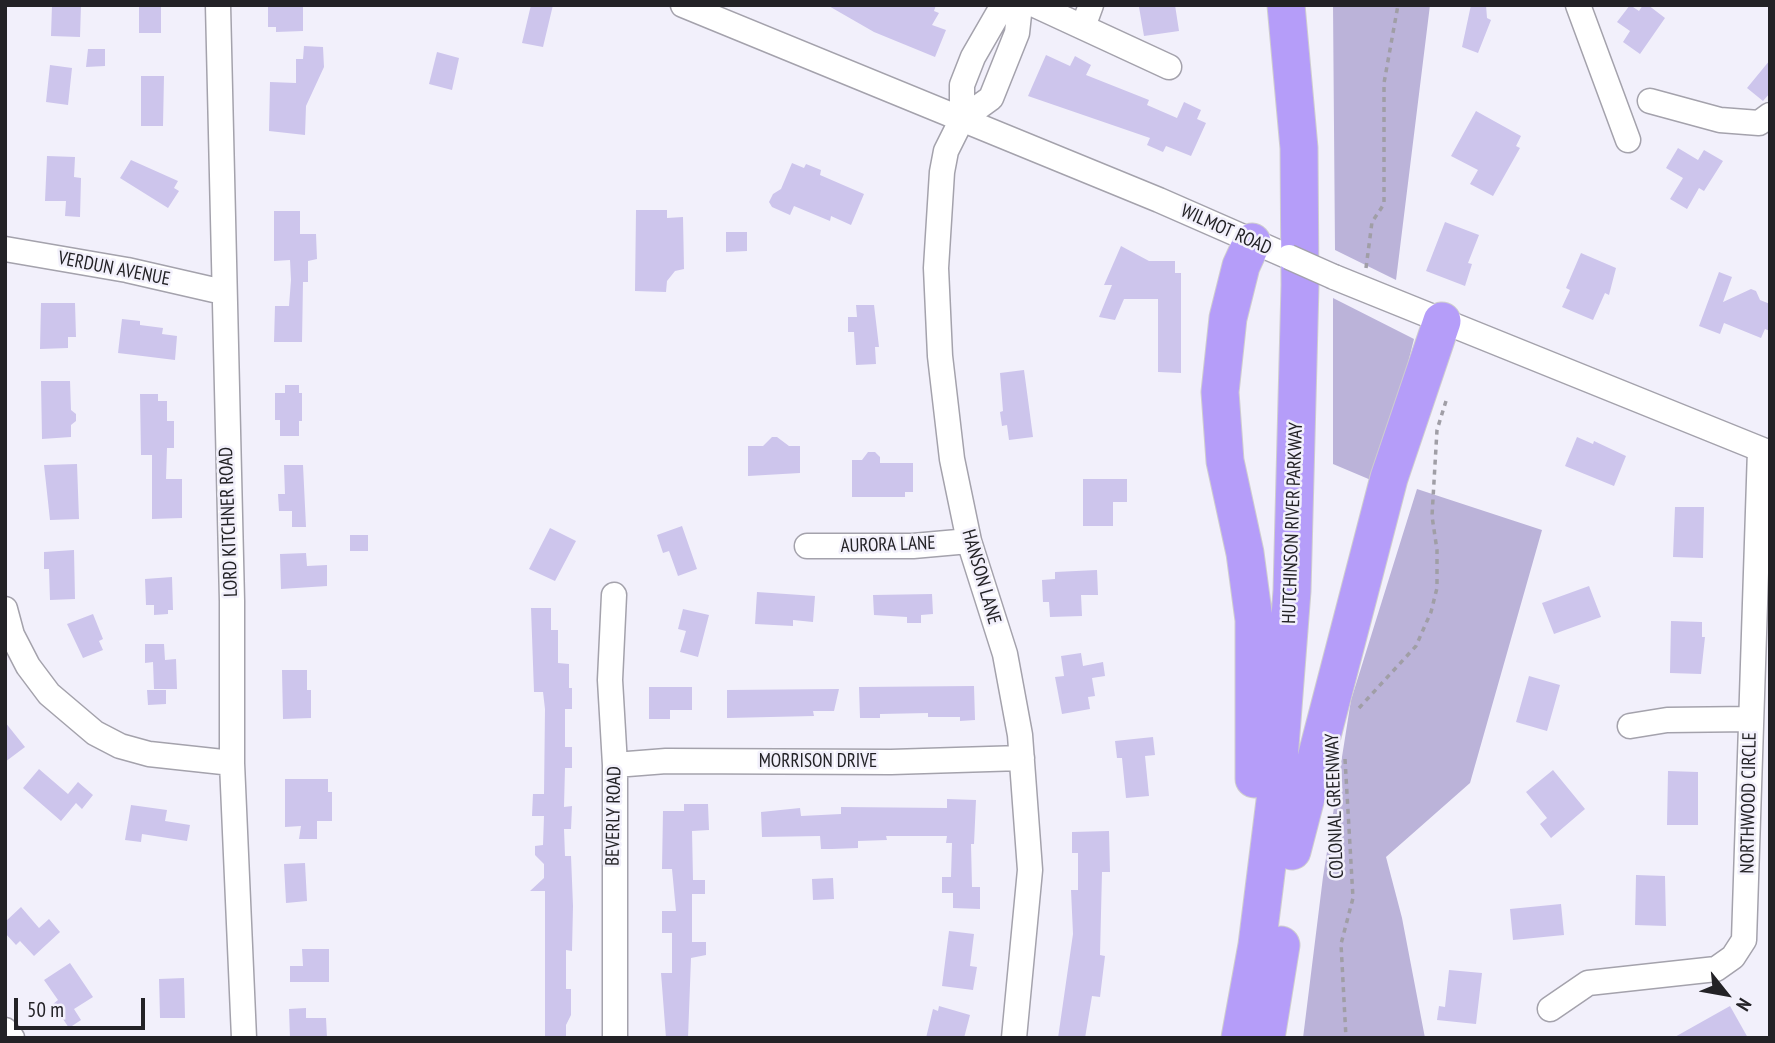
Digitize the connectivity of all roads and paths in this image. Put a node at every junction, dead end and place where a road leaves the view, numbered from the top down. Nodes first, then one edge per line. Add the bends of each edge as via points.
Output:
1 (218, 5) edge
2 (683, 5) edge
3 (1003, 5) edge
4 (1020, 5) edge
5 (1035, 5) edge
6 (1286, 5) edge
7 (1307, 5) edge
8 (1398, 5) edge
9 (1578, 5) edge
10 (1087, 16) edge
11 (1169, 67) dead end
12 (1650, 101) dead end
13 (1770, 115) edge
14 (962, 119) junction
15 (1628, 140) dead end
16 (1252, 242) junction
17 (5, 249) edge
18 (1366, 268) dead end
19 (223, 292) junction
20 (1443, 321) junction
21 (1448, 392) dead end
22 (1765, 451) edge
23 (969, 541) junction
24 (807, 546) dead end
25 (614, 594) dead end
26 (5, 609) edge
27 (1352, 716) dead end
28 (1751, 719) junction
29 (1630, 726) dead end
30 (1344, 752) dead end
31 (1022, 758) junction
32 (232, 763) junction
33 (615, 765) junction
34 (1292, 851) junction
35 (1248, 989) junction
36 (1550, 1009) dead end
37 (5, 1030) edge
38 (12, 1038) edge
39 (244, 1038) edge
40 (615, 1038) edge
41 (1014, 1038) edge
42 (1240, 1038) edge
43 (1266, 1038) edge
44 (1346, 1038) edge

1 - 19 street, LORD KITCHNER ROAD
2 - 14 street, WILMOT ROAD
3 - 14 street via 961,85
4 - 14 street via 1017,33 992,97
5 - 10 street
6 - 35 highway, HUTCHINSON RIVER PARKWAY via 1299,148 1296,492 1277,785
7 - 34 highway, HUTCHINSON RIVER PARKWAY via 1320,127 1318,444 1309,662
8 - 18 path via 1384,83 1384,204 1372,222
9 - 15 street
10 - 11 street
12 - 13 street via 1720,120 1759,123
14 - 16 street, WILMOT ROAD
14 - 23 street, HANSON LANE via 946,151 942,172 936,279 947,428
16 - 20 street, WILMOT ROAD, bridge
16 - 35 highway via 1228,317 1220,392 1225,461 1251,582 1256,643 1255,760 1245,886
17 - 19 street, VERDUN AVENUE
19 - 32 street, LORD KITCHNER ROAD
20 - 22 street, WILMOT ROAD
20 - 34 highway via 1389,478
21 - 27 path, COLONIAL GREENWAY via 1437,430 1432,516 1437,588 1431,612 1416,646
22 - 28 street, NORTHWOOD CIRCLE
23 - 24 street, AURORA LANE
23 - 31 street, HANSON LANE via 1005,654
25 - 33 street, BEVERLY ROAD via 610,680
26 - 32 street via 12,635 49,694 96,733 149,754
28 - 29 street via 1667,720
28 - 36 street, NORTHWOOD CIRCLE via 1746,923 1740,949 1716,969 1588,983
30 - 44 path, COLONIAL GREENWAY via 1353,898 1341,943
31 - 33 street, MORRISON DRIVE
31 - 41 street, HANSON LANE via 1030,870
32 - 39 street, LORD KITCHNER ROAD
33 - 40 street, BEVERLY ROAD
34 - 43 highway, HUTCHINSON RIVER PARKWAY
35 - 42 highway, HUTCHINSON RIVER PARKWAY
37 - 38 street

